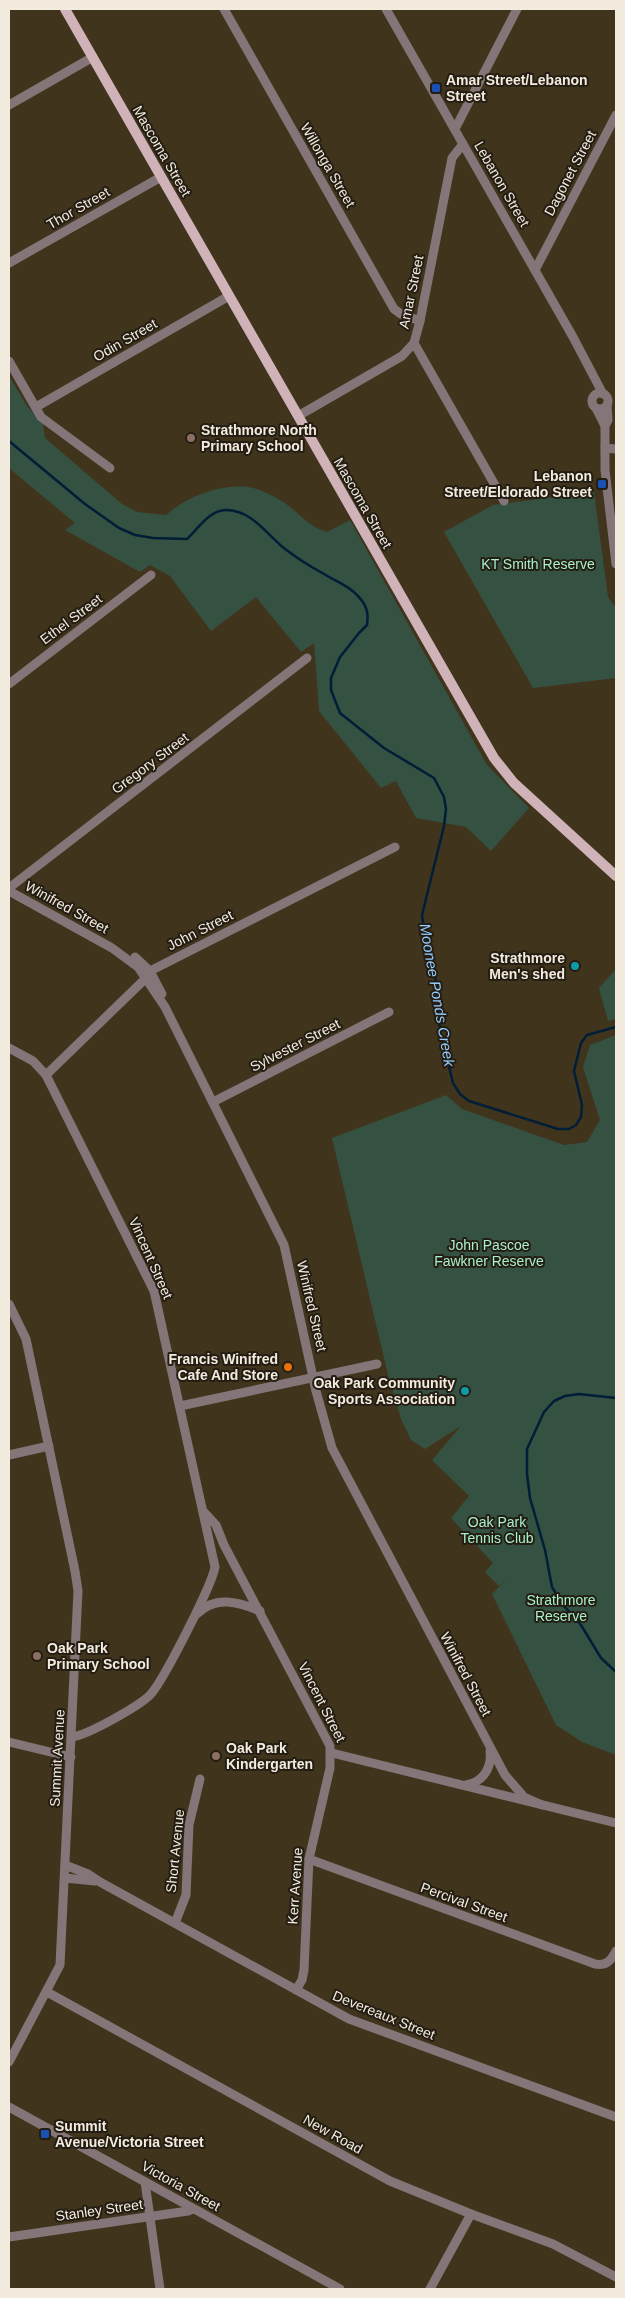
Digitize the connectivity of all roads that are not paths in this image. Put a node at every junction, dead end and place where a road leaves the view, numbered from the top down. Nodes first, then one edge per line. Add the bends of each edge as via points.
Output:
1 (65, 9) edge
2 (224, 9) edge
3 (386, 9) edge
4 (517, 9) edge
5 (92, 57) junction
6 (9, 105) edge
7 (616, 115) edge
8 (455, 129) junction
9 (463, 144) junction
10 (161, 177) junction
11 (9, 263) edge
12 (535, 270) junction
13 (229, 296) junction
14 (420, 320) junction
15 (414, 343) junction
16 (9, 361) edge
17 (606, 398) edge
18 (36, 407) junction
19 (298, 416) junction
20 (605, 426) junction
21 (604, 445) junction
22 (616, 449) edge
23 (110, 468) dead end
24 (504, 501) dead end
25 (616, 564) edge
26 (151, 576) dead end
27 (307, 658) dead end
28 (9, 684) edge
29 (395, 847) dead end
30 (616, 876) edge
31 (9, 890) edge
32 (112, 948) junction
33 (150, 970) junction
34 (145, 979) junction
35 (165, 1007) junction
36 (389, 1012) dead end
37 (9, 1048) edge
38 (46, 1075) junction
39 (214, 1102) junction
40 (9, 1304) edge
41 (377, 1364) dead end
42 (314, 1378) junction
43 (181, 1409) junction
44 (49, 1446) junction
45 (9, 1455) edge
46 (204, 1512) junction
47 (209, 1536) junction
48 (224, 1545) junction
49 (260, 1611) junction
50 (192, 1620) junction
51 (72, 1737) junction
52 (9, 1742) edge
53 (490, 1748) junction
54 (332, 1753) junction
55 (71, 1757) junction
56 (200, 1780) dead end
57 (463, 1786) junction
58 (542, 1805) junction
59 (616, 1823) edge
60 (309, 1859) junction
61 (66, 1865) junction
62 (65, 1878) junction
63 (100, 1882) junction
64 (175, 1923) junction
65 (616, 1951) edge
66 (296, 1990) junction
67 (47, 1992) junction
68 (9, 2062) edge
69 (9, 2106) edge
70 (616, 2117) edge
71 (145, 2182) junction
72 (193, 2209) junction
73 (471, 2214) junction
74 (150, 2216) junction
75 (9, 2237) edge
76 (616, 2277) edge
77 (160, 2289) edge
78 (340, 2289) edge
79 (430, 2289) edge

1 - 5 main road, Mascoma Street
2 - 14 street, Willonga Street via 394,308 401,314
3 - 8 street, Lebanon Street
4 - 8 street
5 - 6 street
5 - 10 main road, Mascoma Street
7 - 12 street, Dagonet Street
8 - 9 street, Lebanon Street
9 - 12 street, Lebanon Street
9 - 14 street, Amar Street via 452,158
10 - 11 street, Thor Street
10 - 13 main road, Mascoma Street
12 - 17 street, Lebanon Street
13 - 18 street, Odin Street
13 - 19 main road, Mascoma Street
14 - 15 street, Amar Street
15 - 19 street, Amar Street via 402,356
15 - 24 street
16 - 18 street
17 - 20 street, Lebanon Street via 608,420
17 - 20 street via 604,408 596,408
18 - 23 street via 42,417
19 - 30 main road, Mascoma Street via 494,758 514,783
20 - 21 street, Lebanon Street
21 - 22 street
21 - 25 street, Lebanon Street
26 - 28 street, Ethel Street
27 - 31 street, Gregory Street
29 - 33 street, John Street
31 - 32 street, Winifred Street
32 - 33 street, Winifred Street via 136,958
32 - 34 street, Winifred Street via 138,967
33 - 34 street
33 - 35 street, Winifred Street
34 - 35 street, Winifred Street
34 - 38 street
35 - 39 street, Winifred Street
36 - 39 street, Sylvester Street
37 - 38 street, Vincent Street via 33,1062
38 - 43 street, Vincent Street via 154,1291
39 - 42 street, Winifred Street via 284,1245
40 - 44 street, Summit Avenue via 26,1340
41 - 42 street
42 - 43 street
42 - 53 street, Winifred Street via 332,1448
43 - 46 street, Vincent Street
44 - 45 street
44 - 51 street, Summit Avenue via 77,1581
46 - 47 street, Vincent Street
46 - 48 street, Vincent Street via 216,1525
47 - 48 street via 216,1537
47 - 50 street, Vincent Street via 213,1576
48 - 49 street, Vincent Street
49 - 50 street via 227,1601 206,1606
49 - 54 street, Vincent Street
50 - 51 street, Vincent Street via 150,1695 84,1734
51 - 55 street, Summit Avenue
52 - 55 street
53 - 57 street via 491,1761 487,1771 475,1784
53 - 58 street, Winifred Street via 518,1792
54 - 57 street, Vincent Street
54 - 60 street, Kerr Avenue
55 - 61 street, Summit Avenue
56 - 64 street, Short Avenue via 189,1825 186,1895
57 - 58 street, Vincent Street
58 - 59 street, Vincent Street
60 - 65 street, Percival Street via 595,1964 610,1961
60 - 66 street, Kerr Avenue via 304,1970
61 - 62 street, Summit Avenue
61 - 63 street, Devereaux Street
62 - 63 street, Devereaux Street
62 - 67 street, Summit Avenue via 60,1966
63 - 64 street, Devereaux Street
64 - 66 street, Devereaux Street
66 - 70 street, Devereaux Street via 364,2025
67 - 68 street, Summit Avenue
67 - 73 street, New Road via 390,2181
69 - 71 street, Victoria Street
71 - 72 street, Victoria Street
71 - 74 street
72 - 74 street, Stanley Street
72 - 78 street, Victoria Street
73 - 76 street, New Road via 553,2244
73 - 79 street
74 - 75 street, Stanley Street
74 - 77 street

